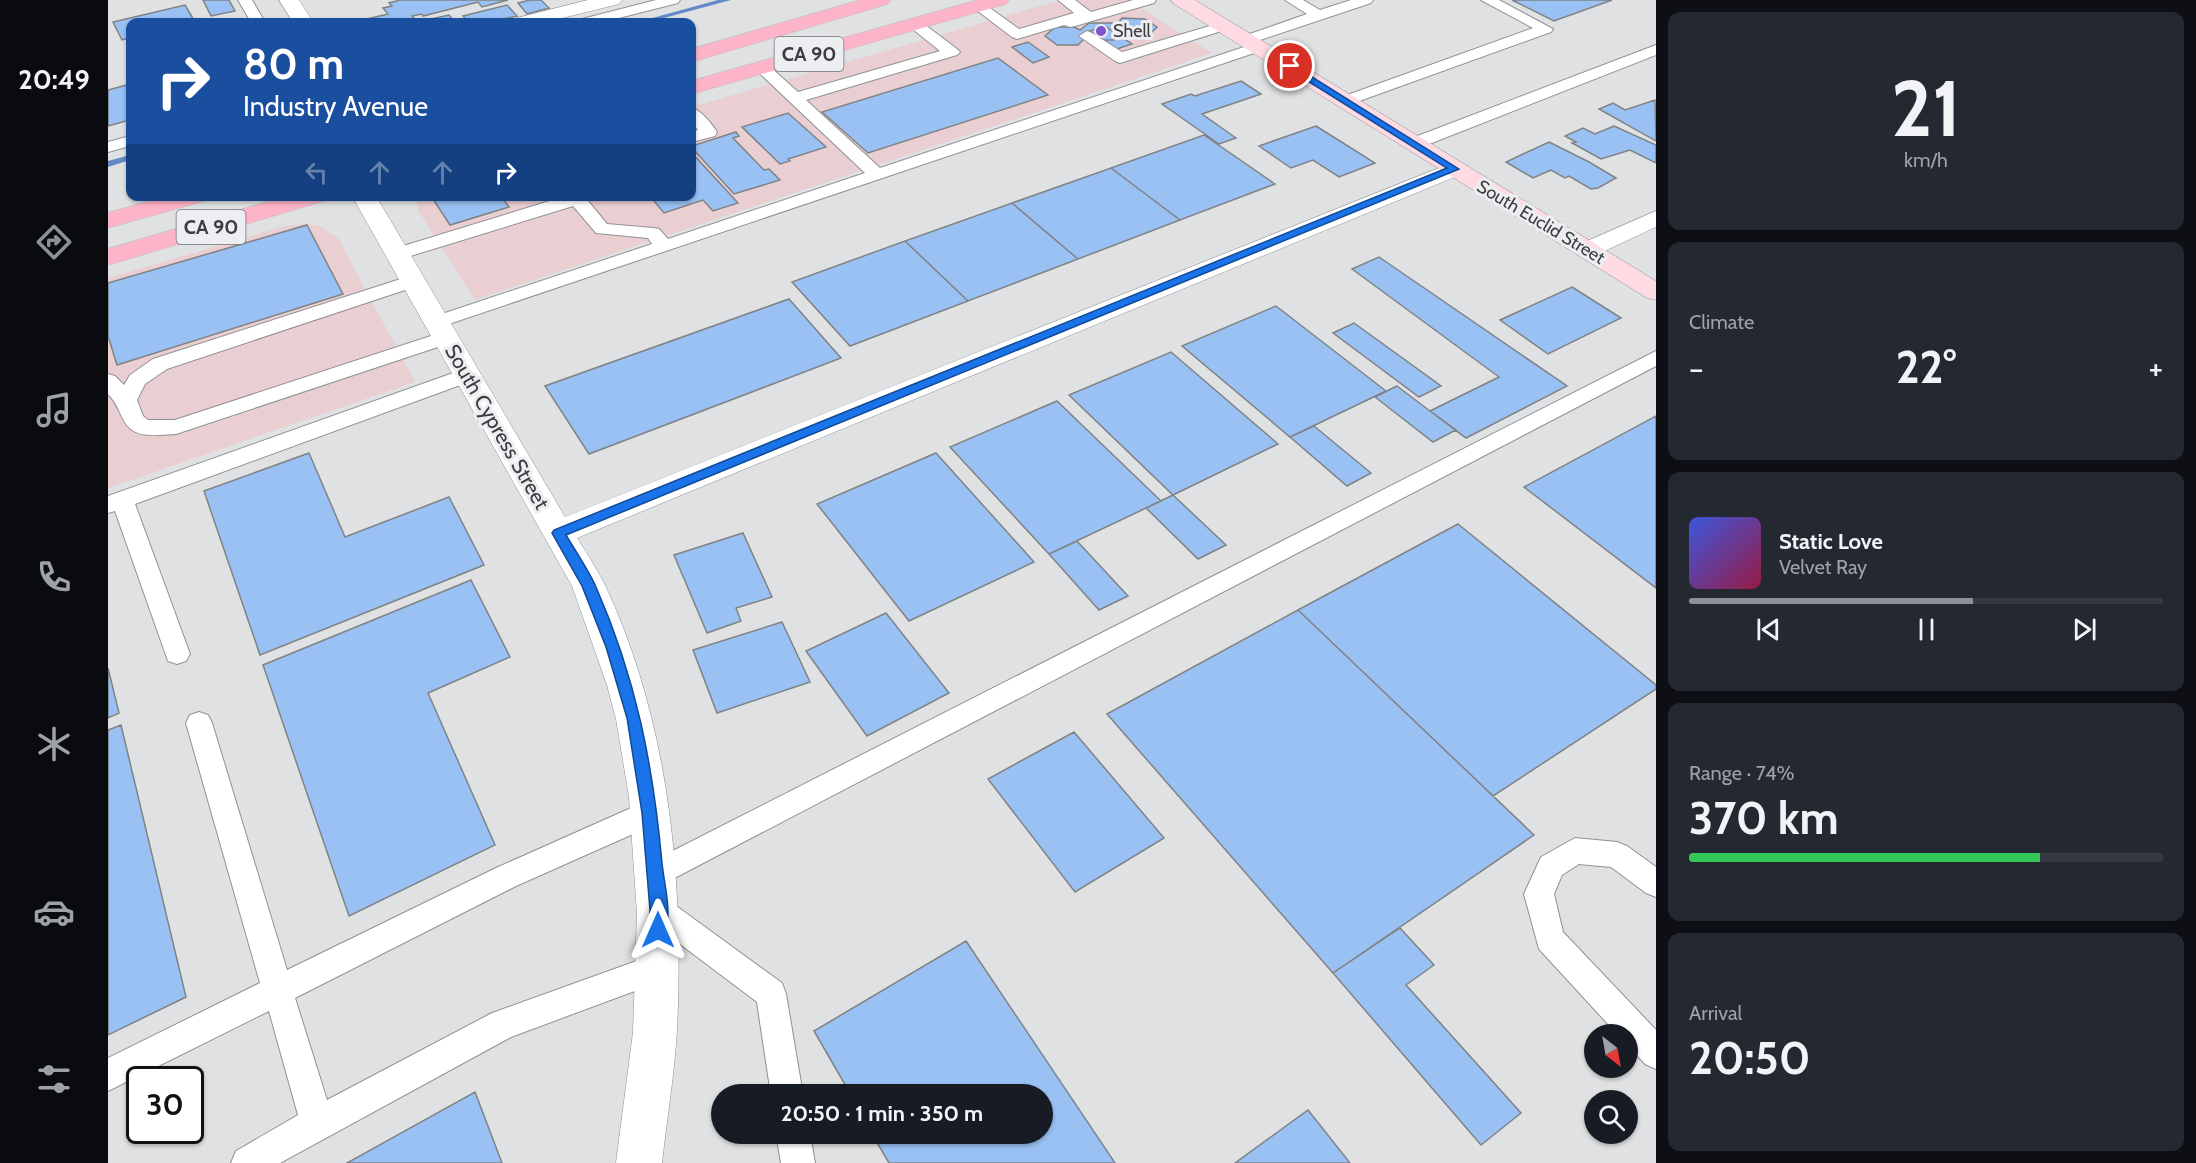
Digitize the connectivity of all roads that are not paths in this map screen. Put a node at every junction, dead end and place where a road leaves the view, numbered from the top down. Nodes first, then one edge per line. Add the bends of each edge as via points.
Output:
1 (245, 0) edge
2 (289, 0) edge
3 (612, 0) edge
4 (673, 0) edge
5 (881, 0) edge
6 (999, 0) edge
7 (1065, 0) edge
8 (1149, 0) edge
9 (1181, 0) edge
10 (1292, 0) edge
11 (1323, 0) edge
12 (1366, 0) edge
13 (1488, 0) edge
14 (978, 6) junction
15 (1339, 9) junction
16 (828, 15) junction
17 (1094, 15) junction
18 (1319, 15) junction
19 (256, 18) edge
20 (300, 18) edge
21 (540, 18) edge
22 (603, 18) edge
23 (1118, 22) dead end
24 (915, 24) junction
25 (1223, 26) junction
26 (1074, 27) junction
27 (1137, 35) dead end
28 (1252, 43) junction
29 (1155, 47) junction
30 (1656, 50) edge
31 (696, 55) edge
32 (762, 68) junction
33 (737, 75) junction
34 (696, 87) edge
35 (796, 98) junction
36 (1345, 101) junction
37 (696, 117) edge
38 (696, 136) edge
39 (126, 142) edge
40 (1413, 144) junction
41 (108, 147) edge
42 (1454, 169) junction
43 (878, 174) junction
44 (178, 201) edge
45 (298, 201) edge
46 (367, 201) edge
47 (569, 201) edge
48 (579, 201) edge
49 (1656, 218) edge
50 (108, 221) edge
51 (664, 246) junction
52 (1587, 250) junction
53 (108, 256) edge
54 (405, 268) junction
55 (1656, 292) edge
56 (441, 330) junction
57 (1656, 358) edge
58 (467, 375) junction
59 (108, 381) edge
60 (126, 400) junction
61 (115, 502) edge
62 (558, 533) junction
63 (177, 654) dead end
64 (199, 723) dead end
65 (650, 813) junction
66 (655, 874) junction
67 (1656, 884) edge
68 (658, 910) junction
69 (656, 969) junction
70 (277, 991) junction
71 (1647, 1043) edge
72 (108, 1075) edge
73 (785, 1084) edge
74 (317, 1123) junction
75 (795, 1144) edge
76 (248, 1163) edge
77 (639, 1163) edge
78 (798, 1163) edge

1 - 19 lane
2 - 20 street
3 - 21 street
4 - 22 lane
5 - 16 main road, CA 90
6 - 14 main road, CA 90
7 - 17 lane
8 - 17 lane
9 - 25 main road, South Euclid Street
10 - 18 lane
11 - 15 lane
12 - 15 lane
13 - 36 lane via 1546,29
14 - 24 main road, CA 90
14 - 26 lane via 1017,34
15 - 18 lane
16 - 31 main road, CA 90
16 - 33 main road via 831,22 817,30 734,60
17 - 23 lane
17 - 26 lane
18 - 28 lane
24 - 32 main road, CA 90
24 - 35 lane via 952,51
25 - 28 main road, South Euclid Street
25 - 29 lane
26 - 29 lane via 1120,58
27 - 29 lane
28 - 36 main road, South Euclid Street
28 - 43 lane
30 - 40 lane
32 - 33 main road, CA 90
32 - 35 lane
33 - 34 main road, CA 90
35 - 43 lane
36 - 40 main road, South Euclid Street
37 - 38 lane via 709,132
39 - 41 lane
40 - 42 main road, South Euclid Street
42 - 52 main road, South Euclid Street
42 - 62 street
43 - 51 lane
44 - 50 main road, CA 90
45 - 53 main road, CA 90
46 - 54 street, South Cypress Street
47 - 54 lane
48 - 51 lane via 602,229 653,233
49 - 52 street
51 - 56 lane
52 - 55 main road, South Euclid Street
54 - 56 street, South Cypress Street
54 - 60 lane via 160,364 138,381
56 - 58 street, South Cypress Street
56 - 60 lane via 176,428 143,428 134,420
57 - 66 lane
58 - 61 lane
58 - 62 street, South Cypress Street
59 - 60 lane
61 - 63 lane
62 - 65 street, South Cypress Street via 588,585 613,647 634,718
64 - 70 lane
65 - 66 street, South Cypress Street
65 - 70 lane via 506,877
66 - 68 street, South Cypress Street
67 - 71 lane via 1617,855 1575,851 1551,866 1539,894 1550,939
68 - 69 street, South Cypress Street
68 - 73 lane via 771,994
69 - 74 lane via 503,1024
69 - 77 street, South Cypress Street via 655,1034
70 - 72 lane
70 - 74 lane
74 - 76 lane
75 - 78 lane

